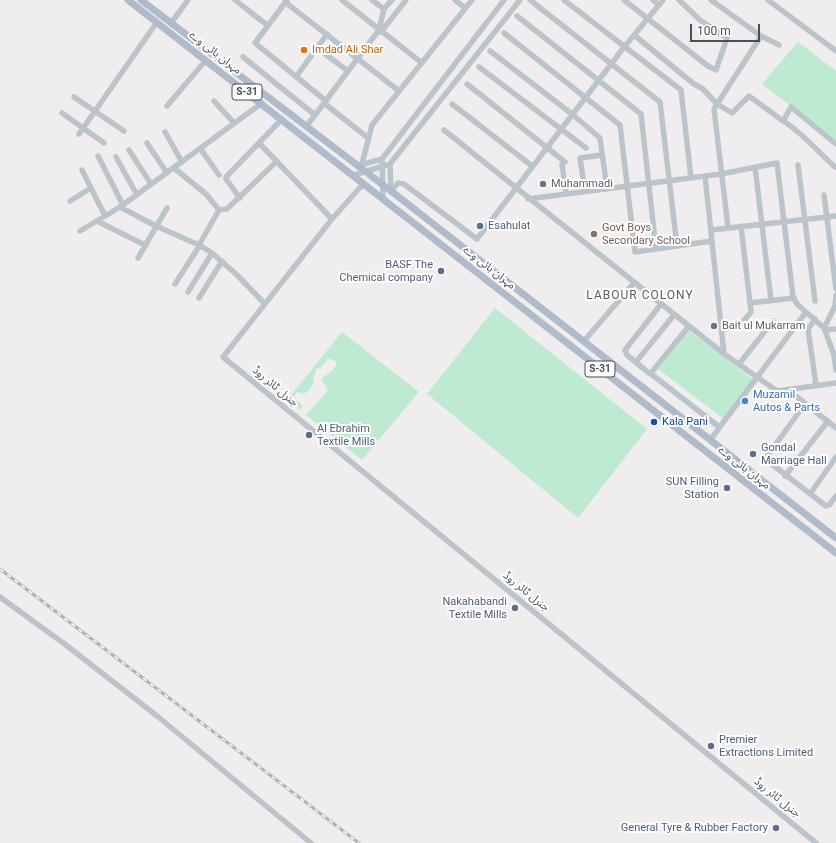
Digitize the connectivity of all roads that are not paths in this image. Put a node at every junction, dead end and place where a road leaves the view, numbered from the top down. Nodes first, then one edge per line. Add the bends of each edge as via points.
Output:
1 (128, 0) edge
2 (142, 0) edge
3 (188, 0) edge
4 (235, 0) edge
5 (342, 0) edge
6 (372, 0) edge
7 (392, 0) edge
8 (406, 0) edge
9 (454, 0) edge
10 (472, 0) edge
11 (504, 0) edge
12 (520, 0) edge
13 (530, 0) edge
14 (564, 0) edge
15 (624, 0) edge
16 (653, 0) edge
17 (663, 0) edge
18 (679, 0) edge
19 (711, 0) edge
20 (768, 0) edge
21 (286, 1) edge
22 (659, 5) junction
23 (465, 8) junction
24 (384, 9) junction
25 (517, 16) dead end
26 (647, 19) junction
27 (157, 22) junction
28 (171, 23) junction
29 (267, 26) junction
30 (380, 31) junction
31 (504, 33) dead end
32 (327, 34) junction
33 (634, 35) junction
34 (761, 36) junction
35 (779, 45) dead end
36 (625, 46) junction
37 (317, 48) junction
38 (490, 51) dead end
39 (836, 52) edge
40 (243, 57) dead end
41 (358, 59) junction
42 (206, 60) junction
43 (422, 63) junction
44 (611, 64) junction
45 (479, 67) dead end
46 (348, 72) junction
47 (296, 77) junction
48 (598, 80) junction
49 (467, 84) dead end
50 (399, 91) junction
51 (74, 97) dead end
52 (585, 98) junction
53 (214, 101) dead end
54 (325, 102) junction
55 (262, 103) junction
56 (452, 104) dead end
57 (717, 104) junction
58 (167, 106) dead end
59 (96, 111) junction
60 (62, 113) dead end
61 (572, 114) junction
62 (315, 115) junction
63 (282, 119) junction
64 (783, 121) junction
65 (234, 124) junction
66 (306, 127) junction
67 (84, 128) junction
68 (560, 129) junction
69 (444, 130) dead end
70 (124, 131) dead end
71 (165, 132) dead end
72 (79, 134) dead end
73 (368, 138) junction
74 (104, 143) dead end
75 (147, 143) dead end
76 (259, 143) junction
77 (836, 144) edge
78 (200, 148) junction
79 (546, 148) junction
80 (586, 148) dead end
81 (129, 150) dead end
82 (602, 155) junction
83 (98, 156) dead end
84 (116, 157) dead end
85 (382, 159) junction
86 (277, 161) junction
87 (182, 162) junction
88 (390, 164) junction
89 (360, 165) junction
90 (798, 165) dead end
91 (532, 166) junction
92 (382, 167) junction
93 (755, 167) junction
94 (835, 167) dead end
95 (174, 168) junction
96 (82, 170) dead end
97 (366, 172) junction
98 (167, 173) junction
99 (721, 174) junction
100 (219, 175) dead end
101 (354, 175) junction
102 (705, 176) junction
103 (691, 178) junction
104 (670, 181) junction
105 (364, 183) junction
106 (151, 184) junction
107 (648, 184) junction
108 (382, 185) junction
109 (626, 186) junction
110 (91, 188) junction
111 (516, 189) junction
112 (607, 189) junction
113 (585, 191) junction
114 (391, 192) junction
115 (566, 194) junction
116 (137, 195) junction
117 (824, 195) dead end
118 (240, 198) junction
119 (382, 198) junction
120 (528, 199) junction
121 (70, 201) dead end
122 (122, 206) junction
123 (167, 208) dead end
124 (219, 210) junction
125 (105, 216) junction
126 (836, 216) edge
127 (826, 217) junction
128 (332, 219) junction
129 (805, 219) junction
130 (97, 221) junction
131 (784, 221) junction
132 (762, 224) junction
133 (156, 226) junction
134 (741, 226) junction
135 (728, 228) junction
136 (711, 230) junction
137 (80, 231) dead end
138 (712, 241) junction
139 (145, 245) junction
140 (199, 245) junction
141 (677, 246) junction
142 (656, 249) junction
143 (212, 253) junction
144 (138, 258) dead end
145 (222, 261) junction
146 (634, 283) junction
147 (175, 284) dead end
148 (836, 288) edge
149 (188, 292) dead end
150 (836, 295) edge
151 (199, 298) dead end
152 (794, 298) junction
153 (771, 300) junction
154 (815, 301) dead end
155 (750, 303) junction
156 (265, 304) junction
157 (661, 304) junction
158 (835, 307) edge
159 (806, 312) junction
160 (674, 315) junction
161 (815, 319) junction
162 (773, 320) dead end
163 (689, 326) junction
164 (825, 329) junction
165 (836, 329) edge
166 (722, 330) junction
167 (584, 341) junction
168 (724, 354) junction
169 (636, 362) junction
170 (739, 364) junction
171 (836, 370) edge
172 (650, 373) junction
173 (757, 377) junction
174 (836, 383) edge
175 (816, 386) junction
176 (788, 390) junction
177 (806, 404) junction
178 (828, 421) junction
179 (719, 428) junction
180 (836, 428) edge
181 (710, 440) junction
182 (836, 457) edge
183 (786, 476) junction
184 (763, 481) junction
185 (755, 491) junction
186 (810, 494) junction
187 (836, 496) edge
188 (836, 538) edge
189 (836, 553) edge
190 (0, 597) edge
191 (311, 843) edge
192 (816, 843) edge

1 - 27 main road, مہران ہائی وے / S-31
2 - 28 main road, مہران ہائی وے / S-31
3 - 28 street
4 - 29 street
5 - 30 street
6 - 24 street
7 - 24 street
8 - 30 street
9 - 23 street
10 - 23 street
11 - 85 street
12 - 88 street
13 - 44 street
14 - 36 street
15 - 26 street
16 - 22 street
17 - 22 street
18 - 26 street via 700,20 727,38 716,70
19 - 34 street
20 - 39 street
21 - 29 street
21 - 32 street
22 - 26 street
23 - 43 street
24 - 30 street
25 - 48 street
26 - 33 street
27 - 42 main road, مہران ہائی وے / S-31
27 - 59 street
28 - 66 main road, مہران ہائی وے / S-31
29 - 47 street via 255,44
30 - 41 street
30 - 43 street
31 - 52 street
32 - 37 street
32 - 41 street
33 - 36 street
33 - 57 street via 703,89
34 - 35 street
34 - 57 street
36 - 44 street
36 - 103 street via 681,90
37 - 46 street
37 - 47 street
38 - 61 street
40 - 62 street
41 - 46 street
41 - 50 street
42 - 55 main road, مہران ہائی وے / S-31
42 - 58 street
43 - 50 street
44 - 48 street
44 - 104 street via 660,102
45 - 68 street
46 - 54 street
47 - 54 street
48 - 52 street
48 - 107 street via 641,114
49 - 79 street
50 - 73 street via 372,124
51 - 59 street
52 - 61 street
52 - 109 street via 620,125
53 - 65 street
54 - 62 street
54 - 73 street
55 - 63 main road, مہران ہائی وے / S-31
55 - 65 street
56 - 91 street
57 - 64 street via 732,113 749,96
57 - 99 street via 713,114
59 - 67 street
59 - 70 street
60 - 67 street
61 - 68 street
61 - 82 street via 600,138
62 - 66 street
63 - 76 street
63 - 101 main road, مہران ہائی وے / S-31
64 - 77 street via 791,107
64 - 94 street via 801,132
65 - 78 street
66 - 89 main road, مہران ہائی وے / S-31
67 - 72 street
67 - 74 street
68 - 79 street
68 - 80 street
69 - 111 street
71 - 87 street
73 - 89 street
75 - 98 street
76 - 86 street
76 - 118 street via 226,177
78 - 87 street
78 - 100 street
79 - 91 street
79 - 115 street via 565,162 562,164
81 - 106 street
82 - 112 street
82 - 113 street via 580,158
83 - 122 street
84 - 116 street
85 - 89 street
85 - 92 street
86 - 118 street
86 - 128 street
87 - 95 street
88 - 92 street
88 - 114 street
89 - 97 main road, مہران ہائی وے / S-31
90 - 129 street
91 - 111 street
92 - 97 street
92 - 108 street
93 - 99 street
93 - 131 street via 777,164
93 - 132 street
95 - 98 street
95 - 124 street via 206,194
96 - 110 street
97 - 101 street
97 - 108 main road, مہران ہائی وے / S-31
98 - 106 street
99 - 102 street
99 - 135 street
101 - 105 main road, مہران ہائی وے / S-31
102 - 103 street
102 - 136 street
103 - 104 street
104 - 107 street
104 - 141 street
105 - 119 main road, مہران ہائی وے / S-31
105 - 128 street
106 - 116 street
107 - 109 street
107 - 142 street
108 - 114 main road, مہران ہائی وے / S-31
108 - 119 street
109 - 112 street
109 - 142 street via 635,252
110 - 121 street
110 - 125 street
111 - 114 street via 477,238 404,184 398,183
111 - 120 street
112 - 113 street
113 - 115 street
114 - 167 main road, مہران ہائی وے / S-31
115 - 120 street
116 - 122 street
117 - 127 street
118 - 124 street via 227,209
119 - 185 main road, مہران ہائی وے / S-31
120 - 146 street
122 - 125 street
122 - 133 street
123 - 133 street
124 - 140 street
125 - 130 street
126 - 127 street
127 - 129 street
127 - 148 street
128 - 156 street
129 - 131 street
129 - 154 street
130 - 137 street
130 - 139 street
131 - 132 street
131 - 152 street
132 - 134 street
132 - 153 street
133 - 139 street
133 - 140 street
134 - 135 street
134 - 155 street
135 - 136 street
136 - 138 street
138 - 141 street
138 - 166 street
139 - 144 street
140 - 143 street
140 - 147 street
141 - 142 street
143 - 145 street
143 - 149 street
145 - 151 street
145 - 156 street
146 - 157 street
146 - 167 street
150 - 158 street
152 - 153 street
152 - 159 street
153 - 155 street
155 - 166 street via 751,312 742,324
156 - 192 street, جنرل ٹائر روڈ via 223,357
157 - 160 street
157 - 169 street via 625,350
158 - 164 street
159 - 161 street
159 - 173 street
160 - 163 street
160 - 169 street
161 - 164 street
161 - 175 street via 808,329
162 - 170 street
163 - 168 street
163 - 172 street
164 - 165 street
164 - 171 street
166 - 168 street
167 - 181 main road, مہران ہائی وے / S-31
168 - 170 street
169 - 172 street
170 - 173 street
172 - 179 street
173 - 176 street via 777,391
173 - 179 street
174 - 175 street
175 - 176 street
176 - 177 street
177 - 178 street
177 - 183 street via 766,458 766,461
178 - 180 street
178 - 183 street
179 - 181 street
181 - 184 main road, مہران ہائی وے / S-31
182 - 186 street
183 - 186 street
184 - 185 main road
184 - 188 main road, مہران ہائی وے / S-31
185 - 189 main road, مہران ہائی وے / S-31
186 - 187 street via 827,506
190 - 191 street via 157,716

